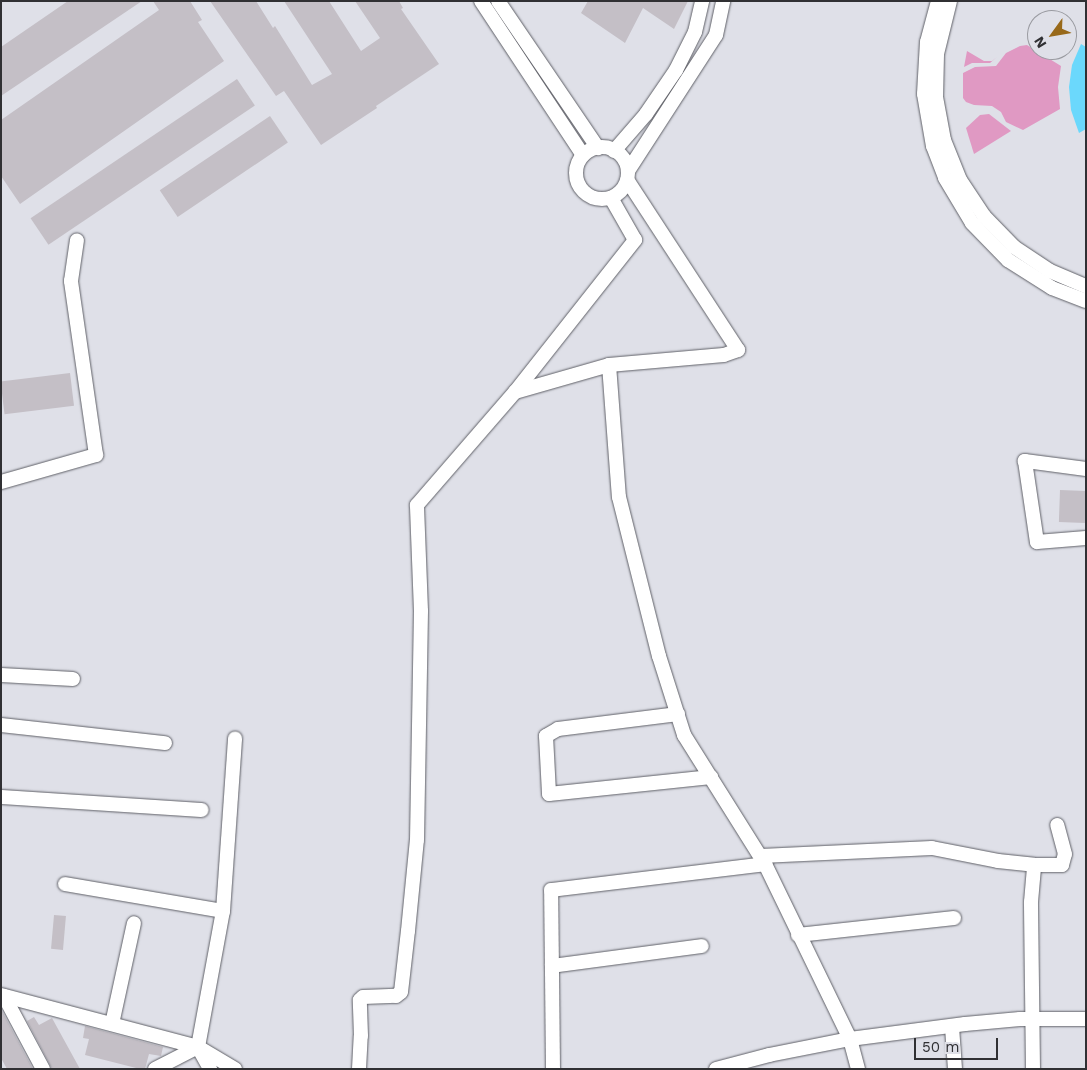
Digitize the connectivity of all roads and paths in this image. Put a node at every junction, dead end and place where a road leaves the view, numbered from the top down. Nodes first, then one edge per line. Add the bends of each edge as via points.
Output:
1 (481, 1) edge
2 (498, 1) edge
3 (702, 1) edge
4 (723, 1) edge
5 (938, 1) edge
6 (950, 1) edge
7 (598, 148) junction
8 (614, 151) junction
9 (583, 155) junction
10 (627, 176) junction
11 (611, 198) junction
12 (76, 240) dead end
13 (1086, 286) edge
14 (1086, 301) edge
15 (609, 365) junction
16 (515, 392) junction
17 (1086, 469) edge
18 (1, 482) edge
19 (1086, 538) edge
20 (1, 675) edge
21 (73, 679) dead end
22 (678, 714) junction
23 (1, 725) edge
24 (235, 738) dead end
25 (165, 743) dead end
26 (711, 777) junction
27 (1, 797) edge
28 (202, 810) dead end
29 (1057, 825) dead end
30 (763, 860) junction
31 (1034, 865) junction
32 (65, 884) dead end
33 (223, 911) junction
34 (954, 918) dead end
35 (134, 923) dead end
36 (798, 935) junction
37 (702, 946) dead end
38 (552, 966) junction
39 (2, 996) edge
40 (1086, 1018) edge
41 (1032, 1019) junction
42 (112, 1024) junction
43 (952, 1027) junction
44 (850, 1039) junction
45 (198, 1047) junction
46 (769, 1055) junction
47 (43, 1069) edge
48 (155, 1069) edge
49 (210, 1069) edge
50 (235, 1069) edge
51 (359, 1069) edge
52 (553, 1069) edge
53 (716, 1069) edge
54 (772, 1069) edge
55 (858, 1069) edge
56 (955, 1069) edge
57 (1033, 1069) edge

1 - 9 street
2 - 7 street
3 - 8 street via 695,32 676,70 646,114
4 - 10 street via 716,34
5 - 14 street via 926,42 924,94 932,146 945,178 972,223 1002,254 1037,280
6 - 13 street via 937,54 936,97 944,140 960,180 984,216 1014,247 1050,271
7 - 8 street
7 - 9 street
8 - 10 street via 626,163
9 - 11 street via 576,172 581,188 594,198
10 - 11 street via 618,194
10 - 15 street via 738,350 724,355
11 - 16 street via 635,240
12 - 18 street via 71,281 96,455
15 - 16 street
15 - 22 street via 620,497 659,656
16 - 51 street via 417,505 421,611 417,840 407,940 401,992 396,996 363,997 360,1000
17 - 19 street via 1025,461 1037,542
20 - 21 street
22 - 26 street via 684,736
22 - 26 street via 558,729 546,736 549,794
23 - 25 street
24 - 33 street
26 - 30 street
27 - 28 street
29 - 31 street via 1065,854 1062,865
30 - 31 street via 932,848
30 - 36 street
30 - 38 street via 551,890
31 - 41 street via 1031,902
32 - 33 street
33 - 45 street
34 - 36 street
35 - 42 street
36 - 44 street
37 - 38 street
38 - 52 street
39 - 42 street
39 - 47 street
40 - 41 street
41 - 43 street
41 - 57 street
42 - 45 street
43 - 44 street
43 - 56 street
44 - 46 street
44 - 55 street
45 - 48 street
45 - 49 street
45 - 50 street
46 - 53 street
46 - 54 street

